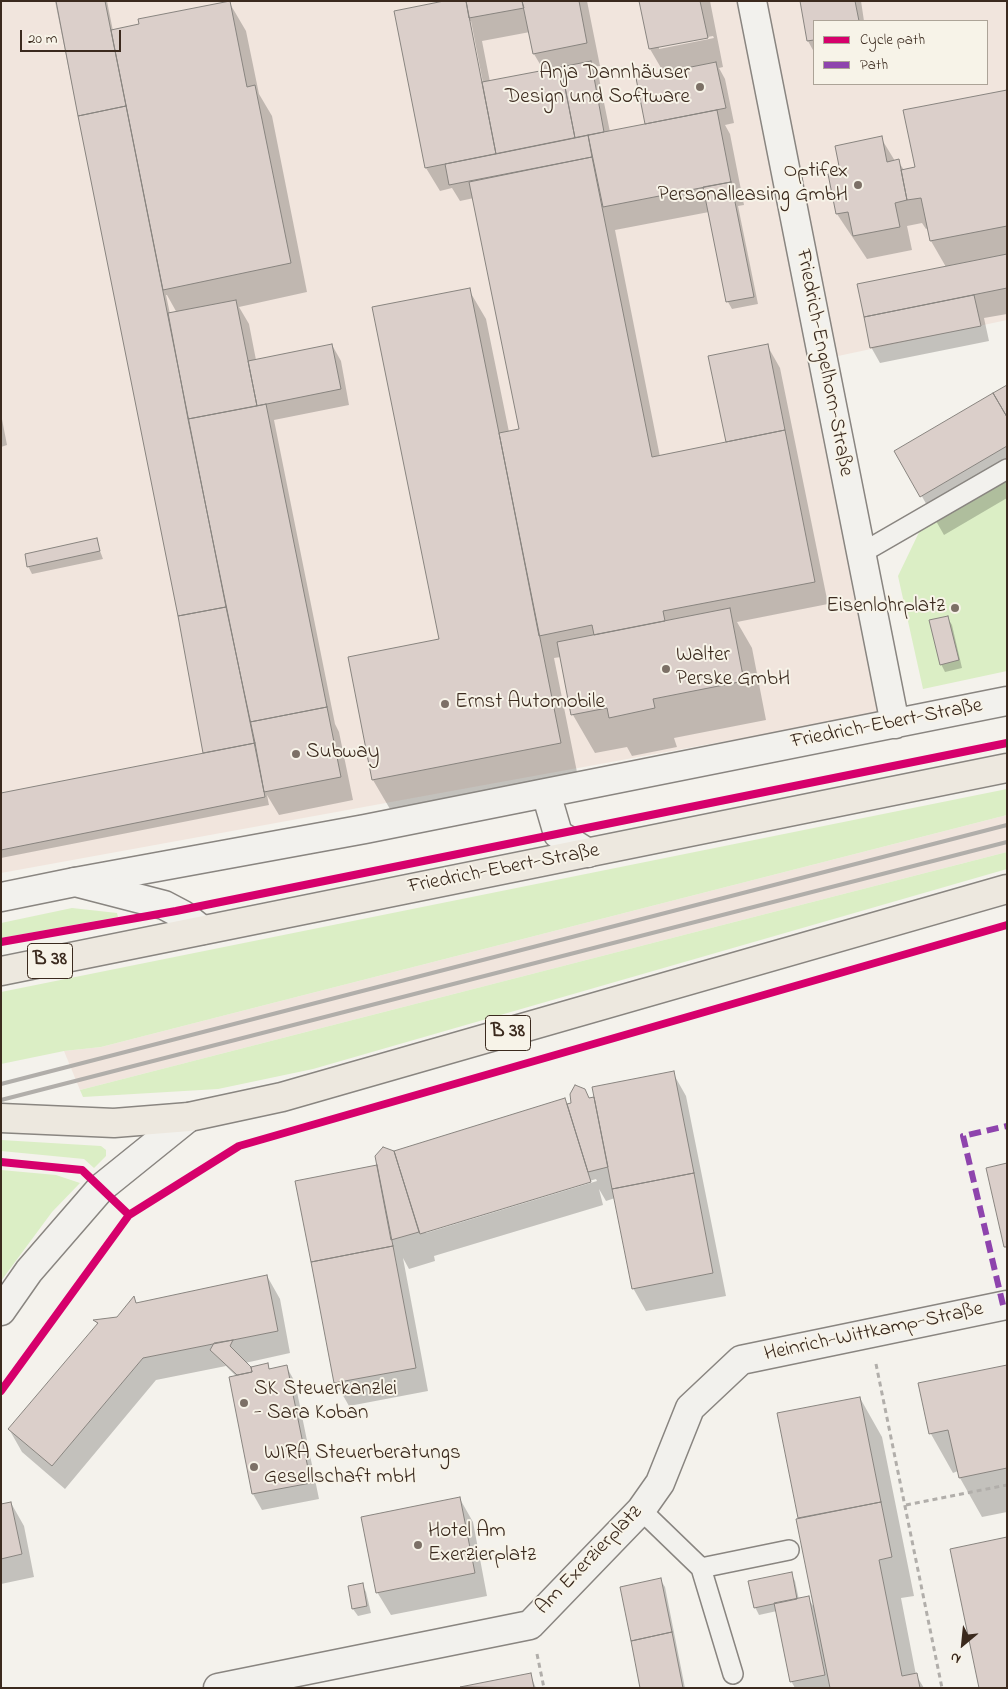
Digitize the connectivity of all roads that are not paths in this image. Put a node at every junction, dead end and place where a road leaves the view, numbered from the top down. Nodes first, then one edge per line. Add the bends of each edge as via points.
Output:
1 (752, 1) edge
2 (1007, 469) edge
3 (860, 554) junction
4 (1007, 701) edge
5 (895, 724) junction
6 (1007, 768) edge
7 (546, 793) junction
8 (588, 853) junction
9 (76, 882) junction
10 (1007, 889) edge
11 (1, 897) edge
12 (202, 930) junction
13 (1, 971) edge
14 (189, 1117) junction
15 (1, 1118) edge
16 (1007, 1305) edge
17 (1, 1311) edge
18 (741, 1360) joint
19 (641, 1510) junction
20 (789, 1550) dead end
21 (701, 1568) junction
22 (733, 1674) dead end
23 (218, 1688) edge

1 - 3 street, Friedrich-Engelhorn-Straße
2 - 3 lane
3 - 5 street, Friedrich-Engelhorn-Straße
4 - 5 street, Friedrich-Ebert-Straße
5 - 7 street, Friedrich-Ebert-Straße
6 - 8 main road, Friedrich-Ebert-Straße / B 38
7 - 8 street via 558,834
7 - 9 street, Friedrich-Ebert-Straße
8 - 12 main road, Friedrich-Ebert-Straße / B 38
9 - 11 street, Friedrich-Ebert-Straße
9 - 12 street via 164,905
10 - 14 main road, B 38 via 282,1097
12 - 13 main road, Friedrich-Ebert-Straße / B 38
14 - 15 main road, B 38 via 114,1124
14 - 17 street via 101,1188 29,1271
16 - 18 street, Heinrich-Wittkamp-Straße
18 - 19 street, Am Exerzierplatz via 690,1408 660,1483
19 - 21 lane
19 - 23 street, Am Exerzierplatz via 530,1625
20 - 21 lane
21 - 22 lane

